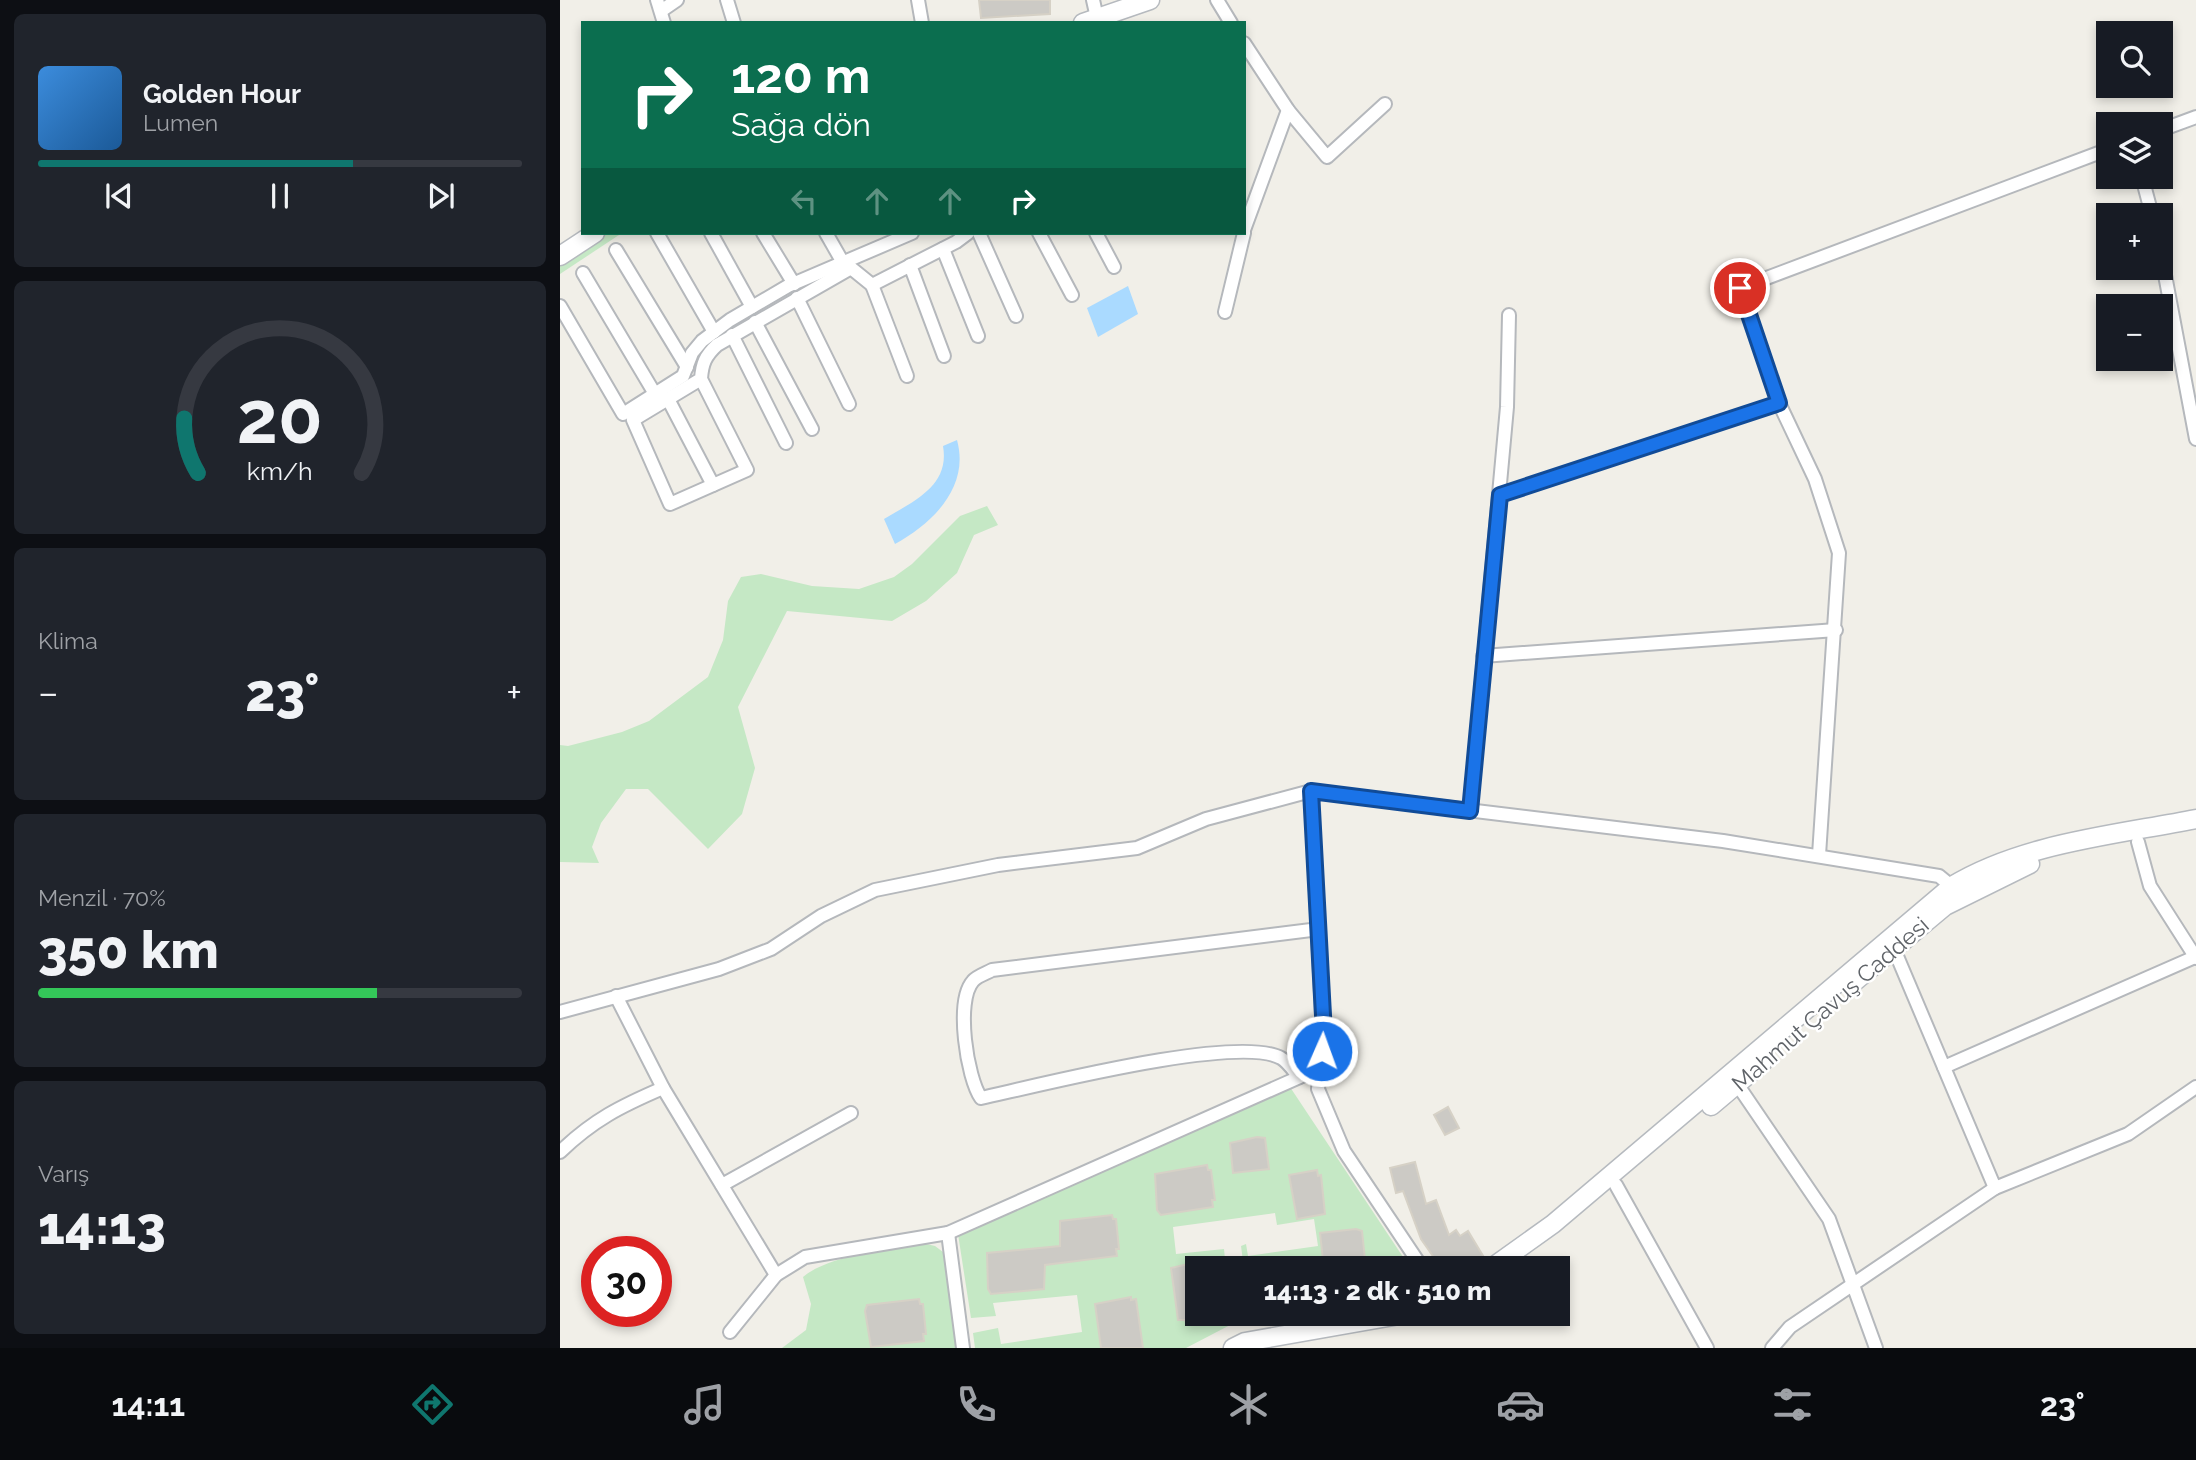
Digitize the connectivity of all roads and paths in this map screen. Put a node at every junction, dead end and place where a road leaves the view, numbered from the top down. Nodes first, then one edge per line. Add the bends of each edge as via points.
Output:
1 (677, 0) edge
2 (727, 0) edge
3 (918, 0) edge
4 (1150, 0) edge
5 (1217, 0) edge
6 (661, 11) edge
7 (1091, 14) edge
8 (733, 21) edge
9 (922, 21) edge
10 (1230, 21) edge
11 (1246, 46) edge
12 (1385, 104) dead end
13 (1288, 110) junction
14 (2196, 117) edge
15 (2173, 126) edge
16 (2096, 154) edge
17 (1246, 226) edge
18 (591, 235) edge
19 (658, 235) edge
20 (712, 235) edge
21 (764, 235) edge
22 (827, 235) edge
23 (883, 235) edge
24 (908, 235) edge
25 (965, 235) edge
26 (980, 235) edge
27 (1040, 235) edge
28 (1098, 235) edge
29 (1243, 235) edge
30 (889, 245) junction
31 (943, 249) junction
32 (617, 250) dead end
33 (560, 256) edge
34 (842, 261) junction
35 (910, 265) junction
36 (1114, 267) dead end
37 (583, 273) dead end
38 (2166, 280) edge
39 (794, 284) junction
40 (872, 285) junction
41 (1072, 295) dead end
42 (797, 298) junction
43 (560, 306) edge
44 (752, 307) junction
45 (1224, 312) dead end
46 (1509, 315) dead end
47 (1016, 316) dead end
48 (755, 322) junction
49 (714, 332) junction
50 (732, 335) junction
51 (978, 335) dead end
52 (944, 356) dead end
53 (687, 367) junction
54 (907, 376) dead end
55 (701, 379) junction
56 (655, 394) junction
57 (668, 399) junction
58 (1779, 403) junction
59 (849, 404) dead end
60 (812, 429) dead end
61 (2196, 439) edge
62 (786, 443) dead end
63 (713, 485) junction
64 (1500, 495) junction
65 (1836, 629) junction
66 (1483, 656) junction
67 (1311, 791) junction
68 (1470, 811) junction
69 (2196, 819) edge
70 (2196, 831) edge
71 (2138, 842) junction
72 (1819, 855) junction
73 (1957, 891) junction
74 (1319, 929) junction
75 (1894, 950) junction
76 (2196, 957) edge
77 (616, 996) junction
78 (560, 1012) edge
79 (1944, 1067) junction
80 (1320, 1068) junction
81 (1300, 1077) junction
82 (1737, 1084) junction
83 (2196, 1087) edge
84 (663, 1088) junction
85 (851, 1113) dead end
86 (560, 1152) edge
87 (722, 1185) junction
88 (1616, 1185) junction
89 (1995, 1188) junction
90 (948, 1233) junction
91 (1414, 1256) edge
92 (1508, 1256) edge
93 (1526, 1256) edge
94 (776, 1275) junction
95 (1852, 1285) junction
96 (1298, 1326) edge
97 (1336, 1326) edge
98 (730, 1332) dead end
99 (963, 1348) edge
100 (1218, 1348) edge
101 (1233, 1348) edge
102 (1707, 1348) edge
103 (1772, 1348) edge
104 (1876, 1348) edge

1 - 6 street
2 - 8 street
3 - 9 street
4 - 7 main road
5 - 10 street
11 - 13 street
12 - 13 street via 1326,157
13 - 17 street
14 - 15 street
16 - 58 street via 1740,288
18 - 33 main road
19 - 49 street
20 - 44 street
21 - 39 street
22 - 34 street
23 - 30 street
24 - 30 street
25 - 31 street
26 - 47 street
27 - 41 street
28 - 36 street
29 - 45 street
30 - 34 street
31 - 35 street
31 - 51 street
32 - 53 street
34 - 39 street
35 - 40 street
35 - 52 street
37 - 56 street
38 - 61 street
39 - 44 street
40 - 42 street via 851,268
40 - 54 street
42 - 48 street
42 - 59 street
43 - 56 street via 623,414
44 - 49 street
46 - 64 street
48 - 50 street
48 - 60 street
49 - 53 street via 692,353
50 - 55 street via 708,354
50 - 62 street
53 - 56 street via 683,376
55 - 57 street
55 - 63 street via 747,470
57 - 63 street
57 - 63 street via 633,420 670,504
58 - 64 street
58 - 65 street via 1815,480 1839,553
64 - 66 street
65 - 66 street
65 - 72 street
66 - 68 street
67 - 68 street
67 - 74 street
67 - 77 street via 1206,819 1137,848 998,865 875,891 821,916 771,950
68 - 72 street
69 - 73 main road via 1981,868
70 - 71 main road, Mahmut Çavuş Caddesi
71 - 73 main road, Mahmut Çavuş Caddesi via 2020,867
71 - 76 street via 2150,886
72 - 73 street via 1939,876
73 - 75 main road, Mahmut Çavuş Caddesi
73 - 92 main road
74 - 80 street via 1324,1034
74 - 81 street via 992,970 973,980 963,1003 973,1086 981,1098 1159,1060 1248,1052 1281,1058
75 - 79 street
75 - 82 main road, Mahmut Çavuş Caddesi
76 - 79 street
77 - 78 street
77 - 84 street
79 - 89 street
80 - 81 street
80 - 91 street via 1318,1089 1344,1151
81 - 90 street
82 - 88 main road, Mahmut Çavuş Caddesi
82 - 95 street via 1829,1219
83 - 89 street via 2128,1134
84 - 86 street via 587,1126
84 - 87 street
85 - 87 street
87 - 94 street
88 - 93 main road, Mahmut Çavuş Caddesi
88 - 102 street
89 - 95 street
90 - 94 street via 805,1257
90 - 99 street
94 - 98 street
95 - 103 street via 1790,1327
95 - 104 street
96 - 100 main road via 1244,1336
97 - 101 main road

